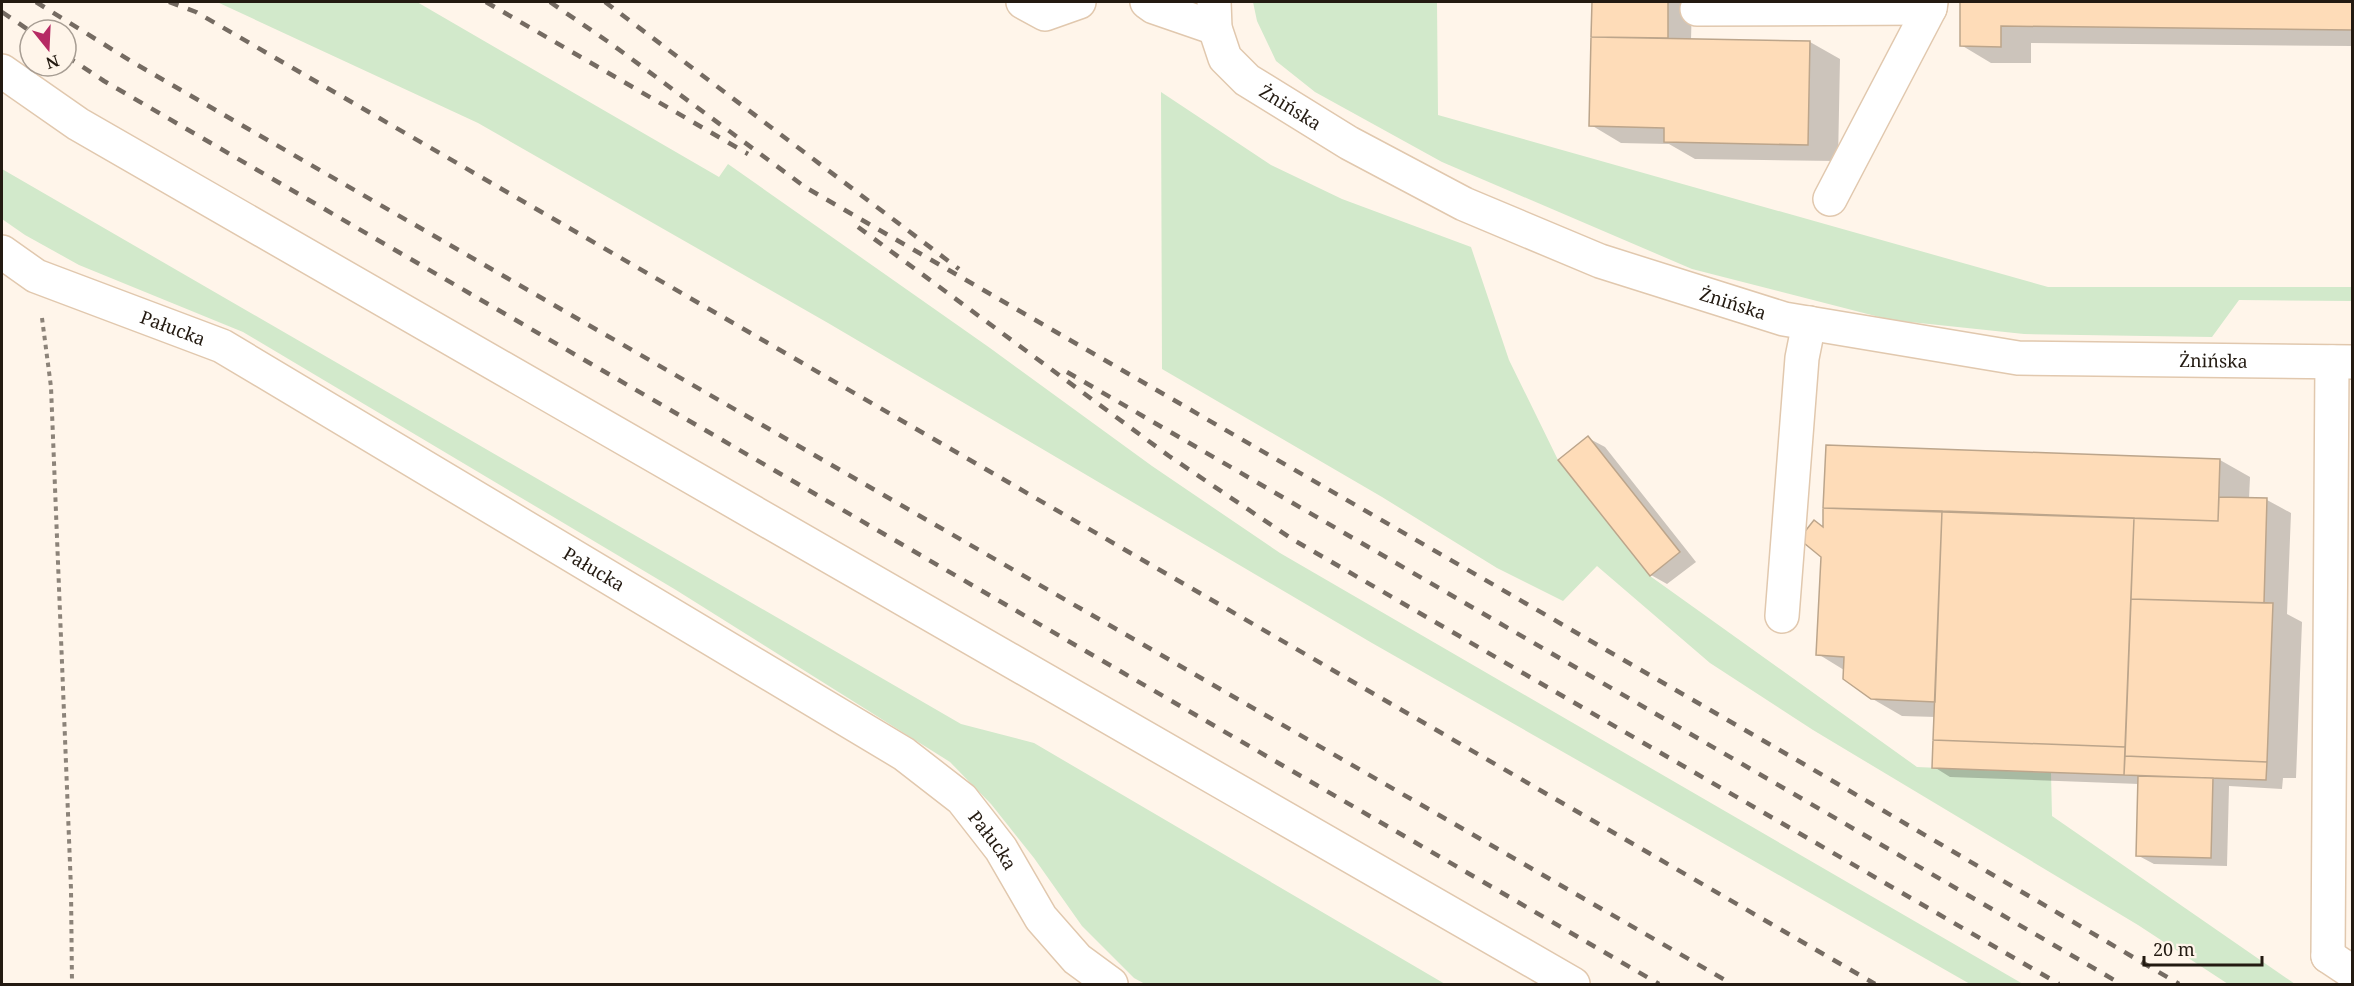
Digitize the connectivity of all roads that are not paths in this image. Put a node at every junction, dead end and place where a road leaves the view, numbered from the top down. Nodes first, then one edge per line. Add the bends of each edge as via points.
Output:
1 (1023, 2) edge
2 (1079, 2) edge
3 (1147, 2) edge
4 (1778, 5) edge
5 (1930, 5) edge
6 (1697, 9) dead end
7 (1215, 15) edge
8 (2, 71) edge
9 (1830, 200) dead end
10 (2, 252) edge
11 (1809, 323) junction
12 (2342, 362) edge
13 (1782, 616) dead end
14 (2344, 961) edge
15 (1111, 984) edge
16 (1573, 984) edge

1 - 2 street via 1045,14
3 - 7 street via 1155,7
4 - 5 street
4 - 6 street
5 - 9 street
7 - 11 street, Żnińska via 1225,58 1247,80 1349,142 1464,204 1600,261
8 - 16 street via 78,124
10 - 15 street, Pałucka via 36,276 222,346 904,754 962,799 1000,849 1041,918 1077,959
11 - 12 street, Żnińska via 2018,358
11 - 13 street via 1802,358
12 - 14 street

